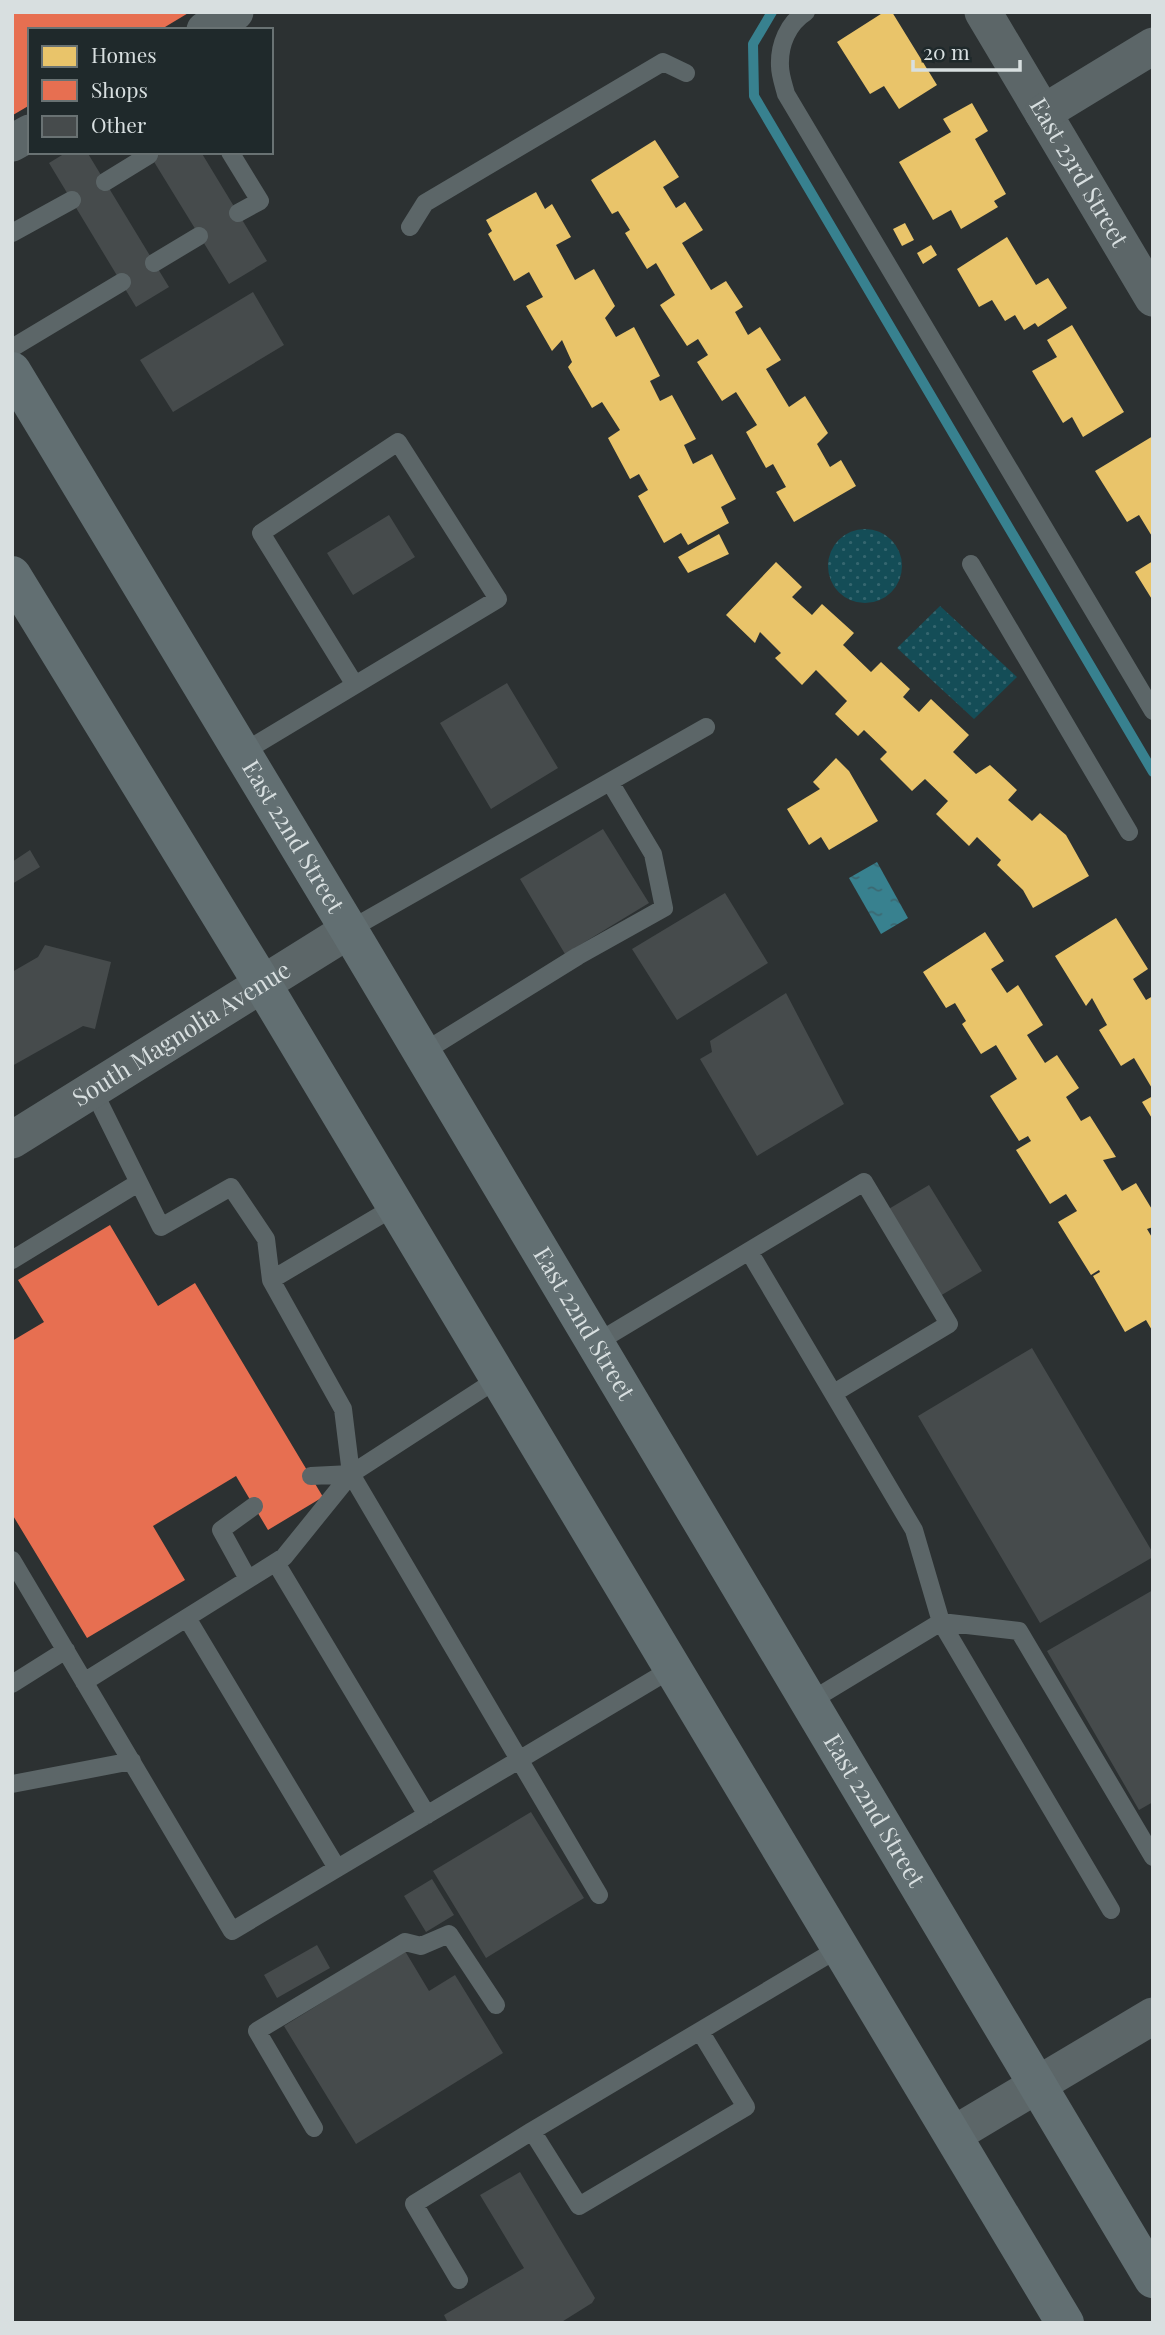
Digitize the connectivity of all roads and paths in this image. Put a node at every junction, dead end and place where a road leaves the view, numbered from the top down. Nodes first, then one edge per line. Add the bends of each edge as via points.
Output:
1 (235, 12) edge
2 (806, 12) edge
3 (983, 12) edge
4 (208, 28) edge
5 (1153, 46) edge
6 (686, 73) dead end
7 (1042, 113) junction
8 (28, 134) edge
9 (12, 143) edge
10 (231, 154) edge
11 (149, 155) dead end
12 (105, 182) dead end
13 (72, 200) dead end
14 (237, 213) dead end
15 (410, 227) dead end
16 (12, 233) edge
17 (199, 236) dead end
18 (154, 263) dead end
19 (122, 282) dead end
20 (1153, 298) edge
21 (12, 348) edge
22 (12, 371) edge
23 (971, 564) dead end
24 (15, 585) edge
25 (355, 685) junction
26 (1153, 711) edge
27 (706, 727) dead end
28 (242, 752) junction
29 (610, 782) junction
30 (1129, 832) dead end
31 (349, 930) junction
32 (263, 985) junction
33 (422, 1053) junction
34 (93, 1090) junction
35 (12, 1140) edge
36 (138, 1183) junction
37 (396, 1206) junction
38 (750, 1253) junction
39 (12, 1259) edge
40 (271, 1280) junction
41 (596, 1343) junction
42 (499, 1378) junction
43 (834, 1393) junction
44 (351, 1474) junction
45 (311, 1476) dead end
46 (254, 1506) dead end
47 (12, 1560) edge
48 (276, 1563) junction
49 (248, 1579) junction
50 (187, 1618) junction
51 (941, 1622) junction
52 (66, 1650) junction
53 (673, 1668) junction
54 (84, 1682) junction
55 (12, 1684) edge
56 (809, 1702) junction
57 (519, 1760) junction
58 (132, 1761) junction
59 (12, 1784) edge
60 (427, 1815) junction
61 (1153, 1857) edge
62 (337, 1868) junction
63 (599, 1895) dead end
64 (1111, 1910) dead end
65 (841, 1947) junction
66 (496, 2005) dead end
67 (1153, 2016) edge
68 (700, 2031) junction
69 (1037, 2084) junction
70 (314, 2128) dead end
71 (532, 2131) junction
72 (953, 2135) junction
73 (1153, 2279) edge
74 (459, 2280) dead end
75 (1065, 2323) edge

1 - 4 street
2 - 26 lane via 786,34 780,66 786,94
3 - 7 street, East 23rd Street
5 - 7 street
6 - 15 lane via 663,62 425,203
7 - 20 street, East 23rd Street
8 - 9 street
10 - 14 lane via 260,201
11 - 12 lane
13 - 16 lane
17 - 18 lane
19 - 21 lane
22 - 28 main road, East 22nd Street
23 - 30 lane
24 - 32 main road
25 - 25 lane via 498,598 398,442 261,533
25 - 28 lane
27 - 29 lane
28 - 31 main road, East 22nd Street
29 - 31 lane
29 - 33 lane via 653,854 664,908
31 - 32 street, South Magnolia Avenue
31 - 33 main road, East 22nd Street
32 - 34 street, South Magnolia Avenue
32 - 37 main road
33 - 41 main road, East 22nd Street
34 - 35 street, South Magnolia Avenue
34 - 36 lane
36 - 39 lane
36 - 40 lane via 161,1227 231,1187 266,1239
37 - 40 lane
37 - 42 main road
38 - 41 lane
38 - 43 lane
38 - 43 lane via 864,1182 949,1324
40 - 44 lane via 343,1409
41 - 56 main road, East 22nd Street
42 - 44 lane
42 - 53 main road
43 - 51 lane via 914,1530
44 - 45 lane
44 - 48 lane
44 - 57 lane
46 - 49 lane via 221,1530
47 - 52 lane
48 - 49 lane
48 - 60 lane
49 - 50 lane
50 - 54 lane
50 - 62 lane
51 - 56 lane
51 - 61 lane via 1019,1631
51 - 64 lane
52 - 54 lane
52 - 55 lane
53 - 57 lane
53 - 65 main road
54 - 58 lane
56 - 69 main road, East 22nd Street
57 - 60 lane
57 - 63 lane
58 - 59 lane
58 - 62 lane via 232,1931
60 - 62 lane
65 - 68 lane
65 - 72 main road
66 - 70 lane via 449,1934 421,1946 405,1942 257,2031
67 - 69 street
68 - 71 lane
68 - 71 lane via 746,2107 579,2206
69 - 72 street
69 - 73 main road, East 22nd Street
71 - 74 lane via 414,2204
72 - 75 main road

